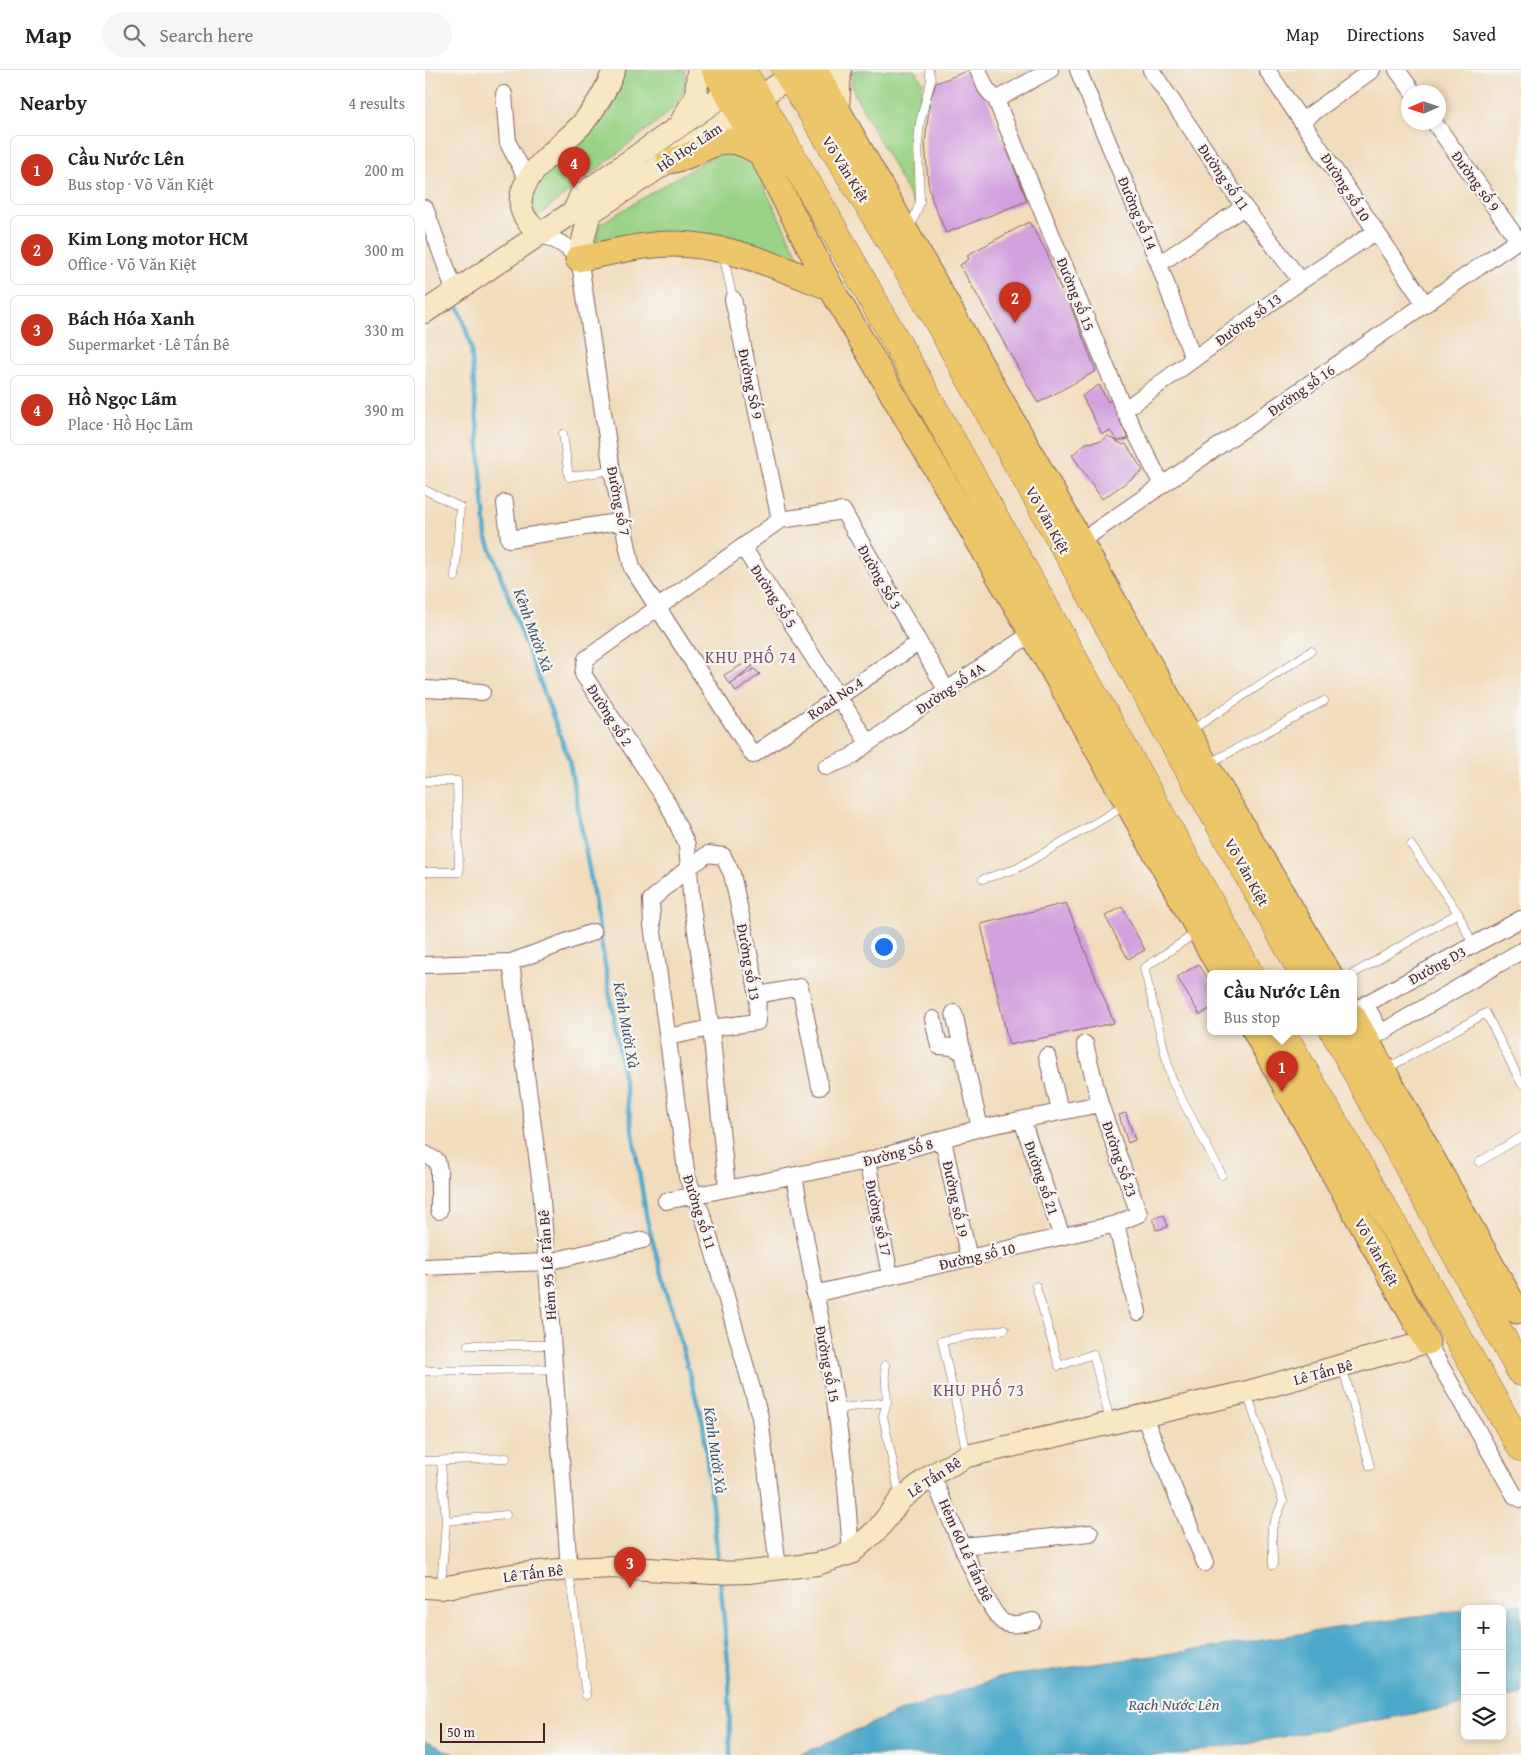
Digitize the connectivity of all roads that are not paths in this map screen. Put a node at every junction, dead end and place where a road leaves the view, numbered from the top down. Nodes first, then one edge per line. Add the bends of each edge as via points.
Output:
1 (614, 70) edge
2 (698, 70) edge
3 (714, 70) edge
4 (840, 70) edge
5 (929, 70) edge
6 (978, 70) edge
7 (990, 70) edge
8 (1050, 70) edge
9 (1078, 70) edge
10 (1151, 70) edge
11 (1267, 70) edge
12 (1372, 70) edge
13 (1397, 70) edge
14 (797, 72) edge
15 (1408, 85) edge
16 (745, 87) edge
17 (504, 94) dead end
18 (996, 100) junction
19 (838, 111) junction
20 (1303, 120) junction
21 (678, 128) junction
22 (1440, 130) edge
23 (760, 153) junction
24 (669, 161) junction
25 (527, 179) junction
26 (1244, 207) junction
27 (425, 208) edge
28 (582, 212) junction
29 (1375, 232) junction
30 (542, 234) junction
31 (907, 235) junction
32 (1520, 239) edge
33 (722, 249) junction
34 (578, 259) junction
35 (1159, 264) junction
36 (1301, 281) junction
37 (831, 288) junction
38 (455, 292) junction
39 (733, 299) joint
40 (1425, 304) junction
41 (425, 312) edge
42 (1193, 359) junction
43 (1124, 410) junction
44 (563, 434) dead end
45 (612, 470) junction
46 (1162, 485) junction
47 (425, 490) edge
48 (505, 503) dead end
49 (843, 511) joint
50 (780, 520) junction
51 (623, 521) junction
52 (1081, 541) junction
53 (743, 547) junction
54 (455, 577) dead end
55 (656, 608) junction
56 (1032, 633) junction
57 (918, 643) junction
58 (1311, 651) dead end
59 (425, 689) edge
60 (947, 691) junction
61 (482, 692) dead end
62 (838, 695) junction
63 (1324, 701) dead end
64 (1188, 732) junction
65 (867, 744) junction
66 (753, 755) joint
67 (1206, 765) junction
68 (825, 767) dead end
69 (425, 781) edge
70 (1127, 804) junction
71 (1411, 845) dead end
72 (688, 868) junction
73 (425, 872) edge
74 (983, 880) dead end
75 (1458, 913) junction
76 (1521, 920) edge
77 (1199, 931) junction
78 (593, 932) dead end
79 (1473, 945) junction
80 (1521, 951) edge
81 (511, 962) junction
82 (425, 965) edge
83 (1221, 970) edge
84 (1247, 970) edge
85 (1301, 970) edge
86 (1327, 970) edge
87 (1357, 972) edge
88 (758, 995) junction
89 (1357, 1011) edge
90 (954, 1014) dead end
91 (933, 1019) dead end
92 (711, 1028) junction
93 (1257, 1035) edge
94 (1283, 1035) edge
95 (1336, 1035) edge
96 (669, 1037) junction
97 (1374, 1037) junction
98 (1085, 1044) dead end
99 (963, 1053) junction
100 (1047, 1056) dead end
101 (1388, 1081) junction
102 (1521, 1083) edge
103 (820, 1087) dead end
104 (1289, 1092) junction
105 (1100, 1104) junction
106 (1060, 1111) junction
107 (1022, 1120) junction
108 (1334, 1126) junction
109 (980, 1128) junction
110 (1521, 1137) edge
111 (943, 1140) junction
112 (425, 1154) edge
113 (867, 1161) junction
114 (1479, 1162) dead end
115 (1221, 1175) dead end
116 (794, 1176) junction
117 (727, 1189) junction
118 (695, 1194) junction
119 (666, 1201) dead end
120 (439, 1211) dead end
121 (1139, 1214) joint
122 (1115, 1224) junction
123 (1062, 1237) junction
124 (643, 1240) dead end
125 (1452, 1247) junction
126 (969, 1259) junction
127 (547, 1262) junction
128 (425, 1267) edge
129 (890, 1275) junction
130 (1036, 1286) dead end
131 (814, 1294) junction
132 (1137, 1312) dead end
133 (1520, 1313) edge
134 (1005, 1329) dead end
135 (1427, 1342) junction
136 (468, 1345) dead end
137 (553, 1345) junction
138 (885, 1365) dead end
139 (1342, 1367) junction
140 (554, 1369) junction
141 (425, 1371) edge
142 (1521, 1372) edge
143 (1247, 1392) junction
144 (887, 1402) junction
145 (836, 1409) junction
146 (1144, 1417) junction
147 (1111, 1423) junction
148 (1521, 1448) edge
149 (967, 1456) junction
150 (506, 1458) dead end
151 (425, 1461) edge
152 (441, 1462) junction
153 (1370, 1466) dead end
154 (932, 1475) junction
155 (1518, 1497) edge
156 (901, 1499) junction
157 (506, 1515) dead end
158 (446, 1521) junction
159 (1090, 1533) dead end
160 (963, 1546) junction
161 (851, 1554) junction
162 (1205, 1563) dead end
163 (1273, 1565) dead end
164 (778, 1568) junction
165 (569, 1569) junction
166 (433, 1588) edge
167 (1033, 1621) dead end
168 (586, 1695) dead end

1 - 25 street via 595,108
2 - 21 street via 696,96
3 - 16 main road
4 - 19 street
5 - 31 lane via 931,80 918,143 920,202
6 - 18 street, Đường số 15
7 - 18 street, Đường số 15 via 996,84
8 - 18 street
9 - 35 street, Đường số 14
10 - 26 street, Đường số 11
11 - 20 street, Đường số 10
12 - 20 street
13 - 15 street
14 - 16 street, Hồ Học Lãm
14 - 19 main road, Võ Văn Kiệt
14 - 85 highway, Võ Văn Kiệt
16 - 21 street, Hồ Học Lãm
16 - 23 main road
16 - 24 street, Hồ Học Lãm
16 - 84 highway via 840,240
17 - 25 street via 508,143
18 - 43 street, Đường số 15
19 - 31 main road, Võ Văn Kiệt
20 - 29 street, Đường số 10
21 - 28 street, Hồ Học Lãm via 581,194
22 - 32 street, Đường số 9
23 - 24 main road via 746,143 725,140 685,159
23 - 37 main road
24 - 28 street, Hồ Học Lãm
25 - 30 street via 521,204 524,217
26 - 35 street
26 - 36 street, Đường số 11
27 - 38 street
28 - 30 street, Hồ Học Lãm
28 - 34 street
29 - 36 street, Đường số 13
29 - 40 street, Đường số 10
30 - 34 street via 571,249
30 - 38 street, Hồ Học Lãm
31 - 52 main road, Võ Văn Kiệt
32 - 40 street, Đường số 16
33 - 34 main road via 673,244
33 - 37 main road
33 - 39 lane, Đường Số 9
34 - 45 street, Đường số 7
35 - 42 street, Đường số 14
36 - 42 street, Đường số 13
37 - 56 main road
38 - 41 street, Hồ Học Lãm
39 - 50 street, Đường Số 9
40 - 46 street, Đường số 16
42 - 43 street, Đường số 13
43 - 46 street, Đường số 15
44 - 45 lane via 569,477
45 - 51 street, Đường số 7
46 - 52 street, Đường số 16
47 - 54 lane via 460,507
48 - 51 street via 509,539
49 - 50 street, Đường số 2
49 - 57 street, Đường Số 3
50 - 53 street, Đường số 2
51 - 55 street, Đường số 7 via 632,568
52 - 64 main road, Võ Văn Kiệt
53 - 55 street, Đường số 2
53 - 62 street, Đường Số 5
55 - 66 street, Đường số 7
55 - 72 street, Đường số 2 via 586,659 583,674 667,802 687,845
56 - 60 street, Đường số 4A
56 - 70 main road
57 - 60 street, Đường Số 3
57 - 62 street, Road No.4
58 - 64 lane
59 - 61 street
60 - 65 street, Đường số 4A
62 - 65 street, Đường Số 5
62 - 66 street, Road No.4
63 - 67 lane
64 - 67 main road, Võ Văn Kiệt
65 - 68 street, Đường số 4A via 851,757
67 - 86 main road, Võ Văn Kiệt
69 - 73 lane via 457,781 459,872
70 - 74 lane via 1016,869
70 - 77 main road
71 - 75 lane
72 - 88 street, Đường số 13 via 708,854 723,856 732,874
72 - 92 street, Đường số 2
72 - 96 street, Đường số 11 via 651,900
75 - 79 lane
75 - 87 lane
76 - 79 street, Đường D3
77 - 83 main road
77 - 115 lane via 1144,968 1172,1081
78 - 81 street
79 - 89 street, Đường D3
80 - 97 street, Đường D3
81 - 82 street
81 - 127 street, Hẻm 95 Lê Tấn Bê via 541,1186
88 - 92 street, Đường số 13 via 757,1022
88 - 103 street via 800,987
89 - 97 main road
90 - 99 street
91 - 99 street via 939,1046 953,1047
92 - 96 street
92 - 117 street
93 - 104 main road, Võ Văn Kiệt
94 - 108 highway, Võ Văn Kiệt
95 - 125 highway
96 - 118 street, Đường số 11 via 687,1177
97 - 101 main road
98 - 105 street, Đường Số 23
99 - 109 street
100 - 106 street
101 - 102 lane via 1486,1013
101 - 125 highway
101 - 133 main road
104 - 108 highway
104 - 135 main road, Võ Văn Kiệt
105 - 106 street, Đường Số 8
105 - 121 street, Đường Số 23
106 - 107 street, Đường Số 8
107 - 109 street, Đường Số 8
107 - 123 street, Đường số 21
108 - 148 highway, Võ Văn Kiệt via 1441,1305
109 - 111 street, Đường Số 8
110 - 114 lane
111 - 113 street, Đường Số 8
111 - 126 street, Đường số 19
112 - 120 street via 434,1158 439,1170
113 - 116 street, Đường Số 8
113 - 129 street, Đường số 17
116 - 117 street, Đường Số 8
116 - 131 street, Đường số 15
117 - 118 street, Đường Số 8
118 - 119 street, Đường Số 8
118 - 164 street, Đường số 11 via 760,1417
121 - 122 street, Đường số 10
122 - 123 street, Đường số 10
122 - 132 street
123 - 126 street, Đường số 10
124 - 127 street
125 - 142 highway
126 - 129 street, Đường số 10
127 - 128 street
127 - 137 street, Hẻm 95 Lê Tấn Bê
129 - 131 street, Đường số 10
130 - 147 lane via 1059,1366 1093,1354
131 - 145 street, Đường số 15
134 - 149 lane via 942,1341
135 - 139 street, Lê Tấn Bê
135 - 155 street
136 - 137 lane
137 - 140 street, Hẻm 95 Lê Tấn Bê
138 - 144 lane
139 - 143 street, Lê Tấn Bê
139 - 153 lane
140 - 141 lane
140 - 165 street, Hẻm 95 Lê Tấn Bê
143 - 146 street, Lê Tấn Bê
143 - 163 lane via 1283,1500 1272,1528
144 - 145 lane
144 - 156 lane via 883,1416
145 - 161 street, Đường số 15
146 - 147 street, Lê Tấn Bê
146 - 162 street
147 - 149 street, Lê Tấn Bê
149 - 154 street, Lê Tấn Bê
150 - 152 lane
151 - 152 lane
152 - 158 lane
154 - 156 street, Lê Tấn Bê
154 - 160 street, Hẻm 60 Lê Tấn Bê
156 - 161 street, Lê Tấn Bê via 878,1529
157 - 158 lane
158 - 166 lane
159 - 160 street
160 - 167 street, Hẻm 60 Lê Tấn Bê via 979,1583 1003,1622 1013,1625
161 - 164 street, Lê Tấn Bê via 817,1564
164 - 165 street, Lê Tấn Bê via 712,1573 615,1567
165 - 166 street, Lê Tấn Bê
165 - 168 lane

